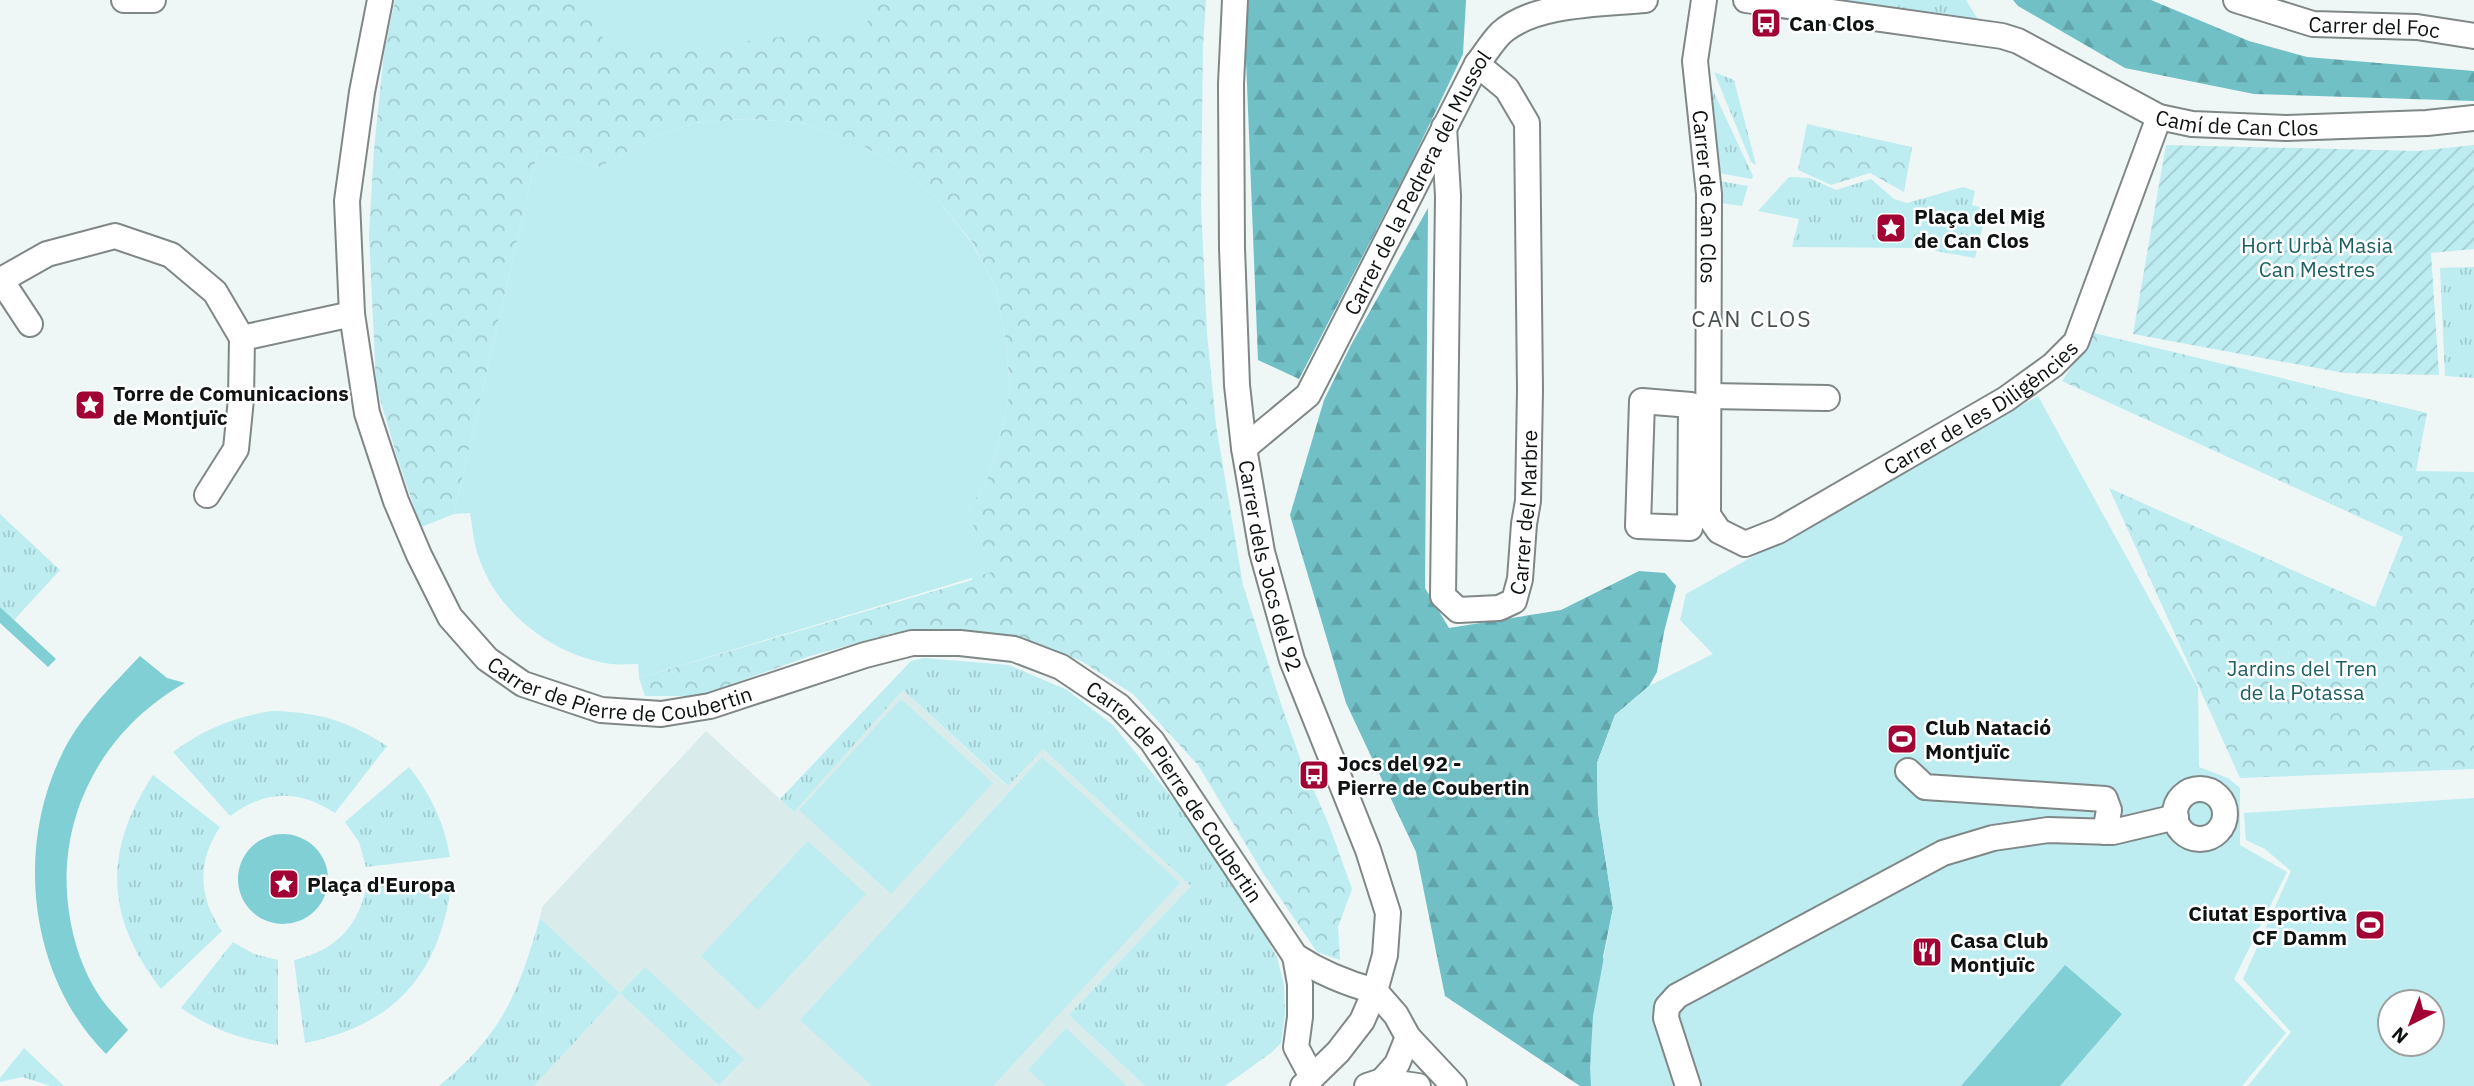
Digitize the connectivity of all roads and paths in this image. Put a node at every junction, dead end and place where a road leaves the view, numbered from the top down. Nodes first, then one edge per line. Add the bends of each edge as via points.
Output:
1 (124, 0) edge
2 (153, 0) edge
3 (380, 0) edge
4 (1235, 0) edge
5 (1645, 0) edge
6 (1704, 0) edge
7 (1746, 0) edge
8 (2236, 0) edge
9 (2474, 36) edge
10 (1477, 64) junction
11 (2159, 117) junction
12 (2474, 118) edge
13 (1444, 127) junction
14 (352, 314) junction
15 (30, 324) dead end
16 (242, 338) junction
17 (1709, 396) junction
18 (1826, 398) dead end
19 (1244, 448) junction
20 (207, 495) dead end
21 (1690, 528) joint
22 (1745, 544) joint
23 (1908, 771) dead end
24 (2176, 817) dead end
25 (2105, 832) junction
26 (1295, 956) junction
27 (1344, 983) junction
28 (1375, 991) junction
29 (1300, 1017) junction
30 (1408, 1037) junction
31 (1316, 1083) edge
32 (1375, 1084) edge
33 (1418, 1086) edge
34 (1454, 1086) edge
35 (1688, 1086) edge

1 - 2 street
3 - 14 street, Carrer de Pierre de Coubertin via 347,201
4 - 19 street, Carrer dels Jocs del 92 via 1232,248
5 - 10 street, Carrer de la Pedrera del Mussol via 1538,13 1502,32
6 - 17 street, Carrer de Can Clos via 1695,61 1709,194
7 - 11 street, Camí de Can Clos via 2001,36
8 - 9 street, Carrer del Foc via 2313,24 2417,27
10 - 13 street, Carrer de la Pedrera del Mussol
10 - 13 street, Carrer del Marbre via 1507,89 1527,123 1528,501 1520,579 1514,601 1499,608 1458,610 1443,596 1448,195
11 - 12 street, Camí de Can Clos via 2192,124 2286,128
11 - 22 street, Carrer de les Diligències via 2076,342 2006,399 1778,531
13 - 19 street, Carrer de la Pedrera del Mussol via 1308,395
14 - 16 street
14 - 26 street, Carrer de Pierre de Coubertin via 367,413 396,501 450,617 486,659 523,684 601,710 660,714 710,706 912,643 1014,649 1061,667 1119,706 1153,741
15 - 16 street via 1,280 47,254 116,236 171,255 215,292
16 - 20 street via 236,449
17 - 18 street
17 - 22 street, Carrer de Can Clos via 1709,515 1718,531
19 - 28 street, Carrer dels Jocs del 92 via 1262,552 1292,660 1368,850 1388,913 1385,955
21 - 21 street via 1638,526 1642,401 1691,405
23 - 25 street via 1925,787 2105,799 2109,810
24 - 25 street
25 - 35 street via 2048,830 1993,838 1943,853 1677,996 1667,1007 1666,1018
26 - 27 street, Carrer de Pierre de Coubertin
26 - 29 street, Carrer de Pierre de Coubertin
27 - 28 street, Carrer de Pierre de Coubertin
27 - 29 street via 1315,995
28 - 30 street
28 - 31 street, Carrer dels Jocs del 92 via 1362,1021
29 - 31 street, Carrer de Pierre de Coubertin via 1296,1047
30 - 32 street via 1397,1064
30 - 34 street
32 - 33 street

